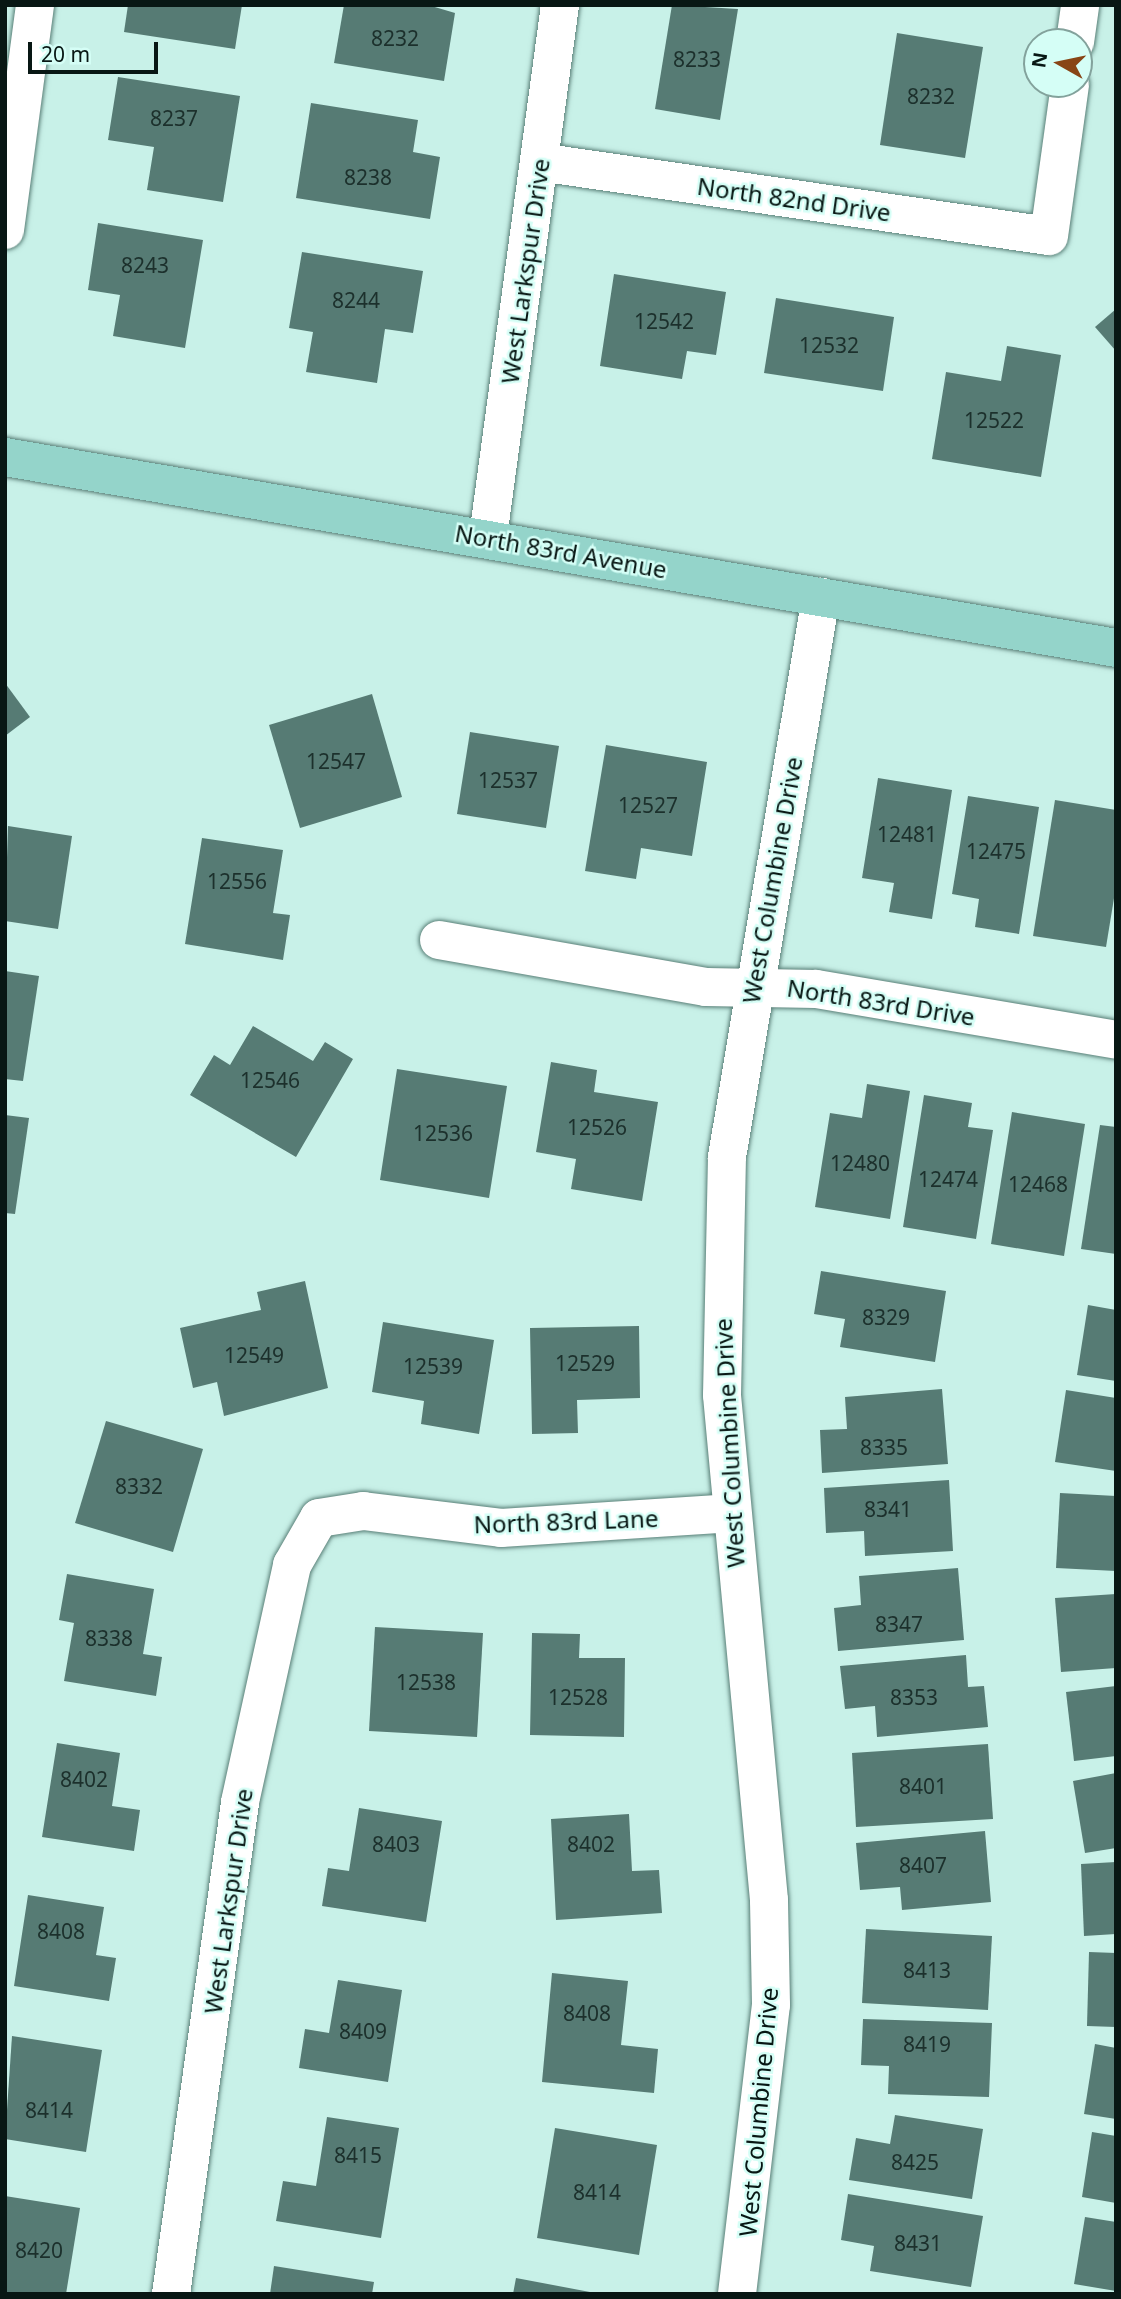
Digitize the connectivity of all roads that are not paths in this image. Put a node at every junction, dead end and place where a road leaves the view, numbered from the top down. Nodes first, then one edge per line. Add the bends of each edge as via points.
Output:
1 (560, 5) edge
2 (1080, 5) edge
3 (24, 14) edge
4 (1078, 28) edge
5 (1068, 98) edge
6 (539, 162) junction
7 (5, 230) edge
8 (5, 457) edge
9 (488, 537) junction
10 (821, 597) junction
11 (1116, 648) edge
12 (439, 940) dead end
13 (754, 985) junction
14 (1116, 1040) edge
15 (730, 1513) junction
16 (319, 1518) joint
17 (171, 2294) edge
18 (737, 2294) edge

1 - 6 street, West Larkspur Drive
2 - 4 street
3 - 7 street
5 - 6 street, North 82nd Drive via 1049,236
6 - 9 street, West Larkspur Drive
8 - 9 main road, North 83rd Avenue
9 - 10 main road, North 83rd Avenue
10 - 11 main road, North 83rd Avenue
10 - 13 street, West Columbine Drive
12 - 13 street, North 83rd Drive via 706,987
13 - 14 street, North 83rd Drive via 816,989
13 - 15 street, West Columbine Drive via 726,1171 722,1395
15 - 16 street, North 83rd Lane via 501,1528 363,1511
15 - 18 street, West Columbine Drive via 769,1900 771,2005
16 - 17 street, West Larkspur Drive via 292,1565 240,1802

